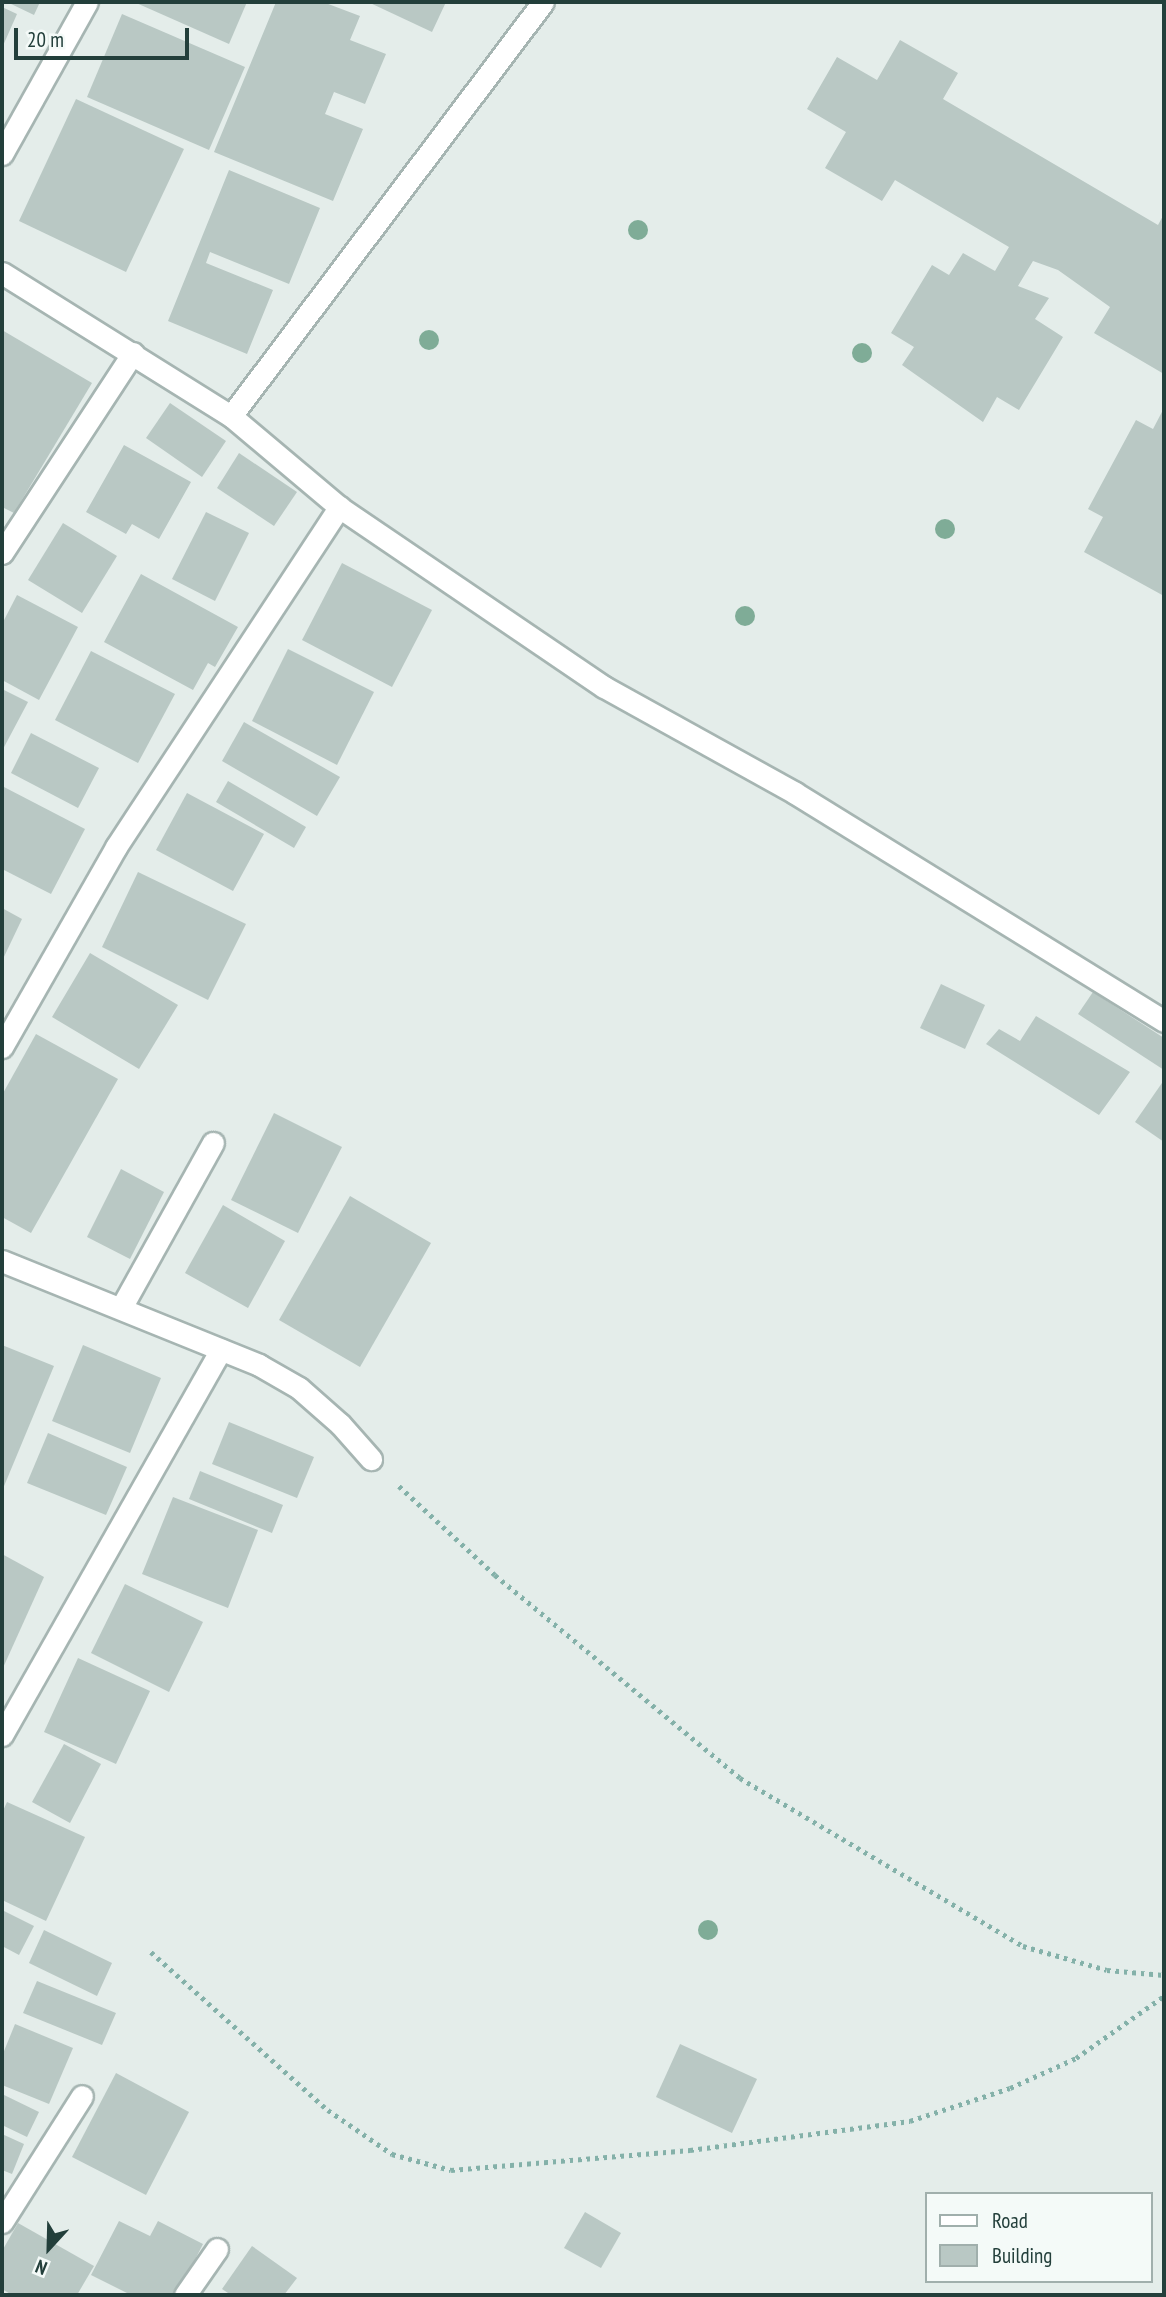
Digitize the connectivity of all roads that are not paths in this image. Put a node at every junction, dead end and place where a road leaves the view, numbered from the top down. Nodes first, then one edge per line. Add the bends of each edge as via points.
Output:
1 (87, 2) edge
2 (543, 2) edge
3 (2, 154) edge
4 (2, 273) edge
5 (133, 353) junction
6 (231, 416) junction
7 (339, 507) junction
8 (2, 553) edge
9 (1164, 1021) edge
10 (2, 1046) edge
11 (213, 1143) dead end
12 (4, 1266) edge
13 (121, 1308) junction
14 (221, 1350) junction
15 (371, 1459) road end
16 (2, 1735) edge
17 (82, 2096) dead end
18 (2, 2222) edge
19 (217, 2249) dead end
20 (185, 2295) edge

1 - 3 street
2 - 6 street
4 - 5 street
5 - 6 street
5 - 8 street
6 - 7 street
7 - 9 street via 604,687 795,793
7 - 10 street via 116,847
11 - 13 street
12 - 13 street
13 - 14 street
14 - 15 street via 299,1388
14 - 16 street
17 - 18 street
19 - 20 street

